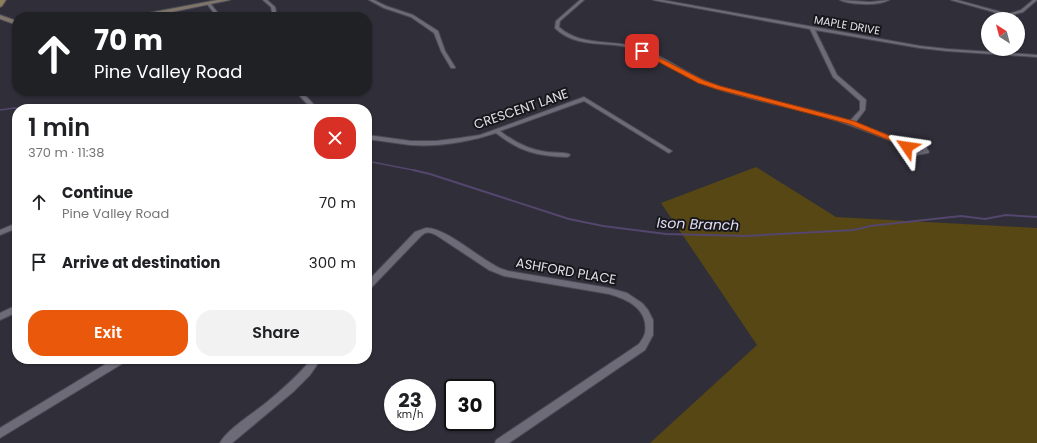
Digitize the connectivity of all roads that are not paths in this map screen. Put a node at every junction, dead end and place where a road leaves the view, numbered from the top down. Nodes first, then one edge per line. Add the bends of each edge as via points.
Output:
1 (3, 0) edge
2 (227, 0) edge
3 (265, 0) edge
4 (370, 0) edge
5 (582, 0) edge
6 (655, 0) edge
7 (842, 0) edge
8 (887, 0) edge
9 (953, 0) edge
10 (1035, 0) edge
11 (209, 4) junction
12 (0, 5) edge
13 (175, 12) edge
14 (215, 12) edge
15 (274, 12) edge
16 (0, 17) edge
17 (12, 21) edge
18 (812, 28) junction
19 (1037, 56) edge
20 (453, 67) dead end
21 (303, 96) edge
22 (310, 104) edge
23 (852, 122) junction
24 (497, 131) junction
25 (372, 138) edge
26 (908, 145) dead end
27 (669, 152) dead end
28 (567, 155) dead end
29 (12, 228) edge
30 (0, 233) edge
31 (372, 282) edge
32 (12, 311) edge
33 (0, 317) edge
34 (114, 364) edge
35 (313, 364) edge
36 (0, 433) edge
37 (225, 443) edge
38 (500, 443) edge

1 - 12 main road
2 - 11 street
3 - 15 street via 273,7
4 - 20 street via 412,16 436,32 443,51
5 - 23 street via 558,21 557,27 570,38 632,46 709,85
6 - 18 street, MAPLE DRIVE
7 - 8 street via 878,3
9 - 10 street via 1008,15 1022,11
11 - 13 street
11 - 14 street
16 - 17 street
18 - 19 street, MAPLE DRIVE via 946,50
18 - 23 street via 835,76 863,100 863,111
21 - 22 street
23 - 26 street
24 - 25 street, CRESCENT LANE via 436,143
24 - 27 street, CRESCENT LANE via 584,99
24 - 28 street via 519,147 546,154
29 - 30 street
31 - 38 street, ASHFORD PLACE via 418,234 430,230 439,233 492,268 508,274 624,295 645,312 650,328 646,342 633,354
32 - 33 street
34 - 36 street
35 - 37 street via 296,383

